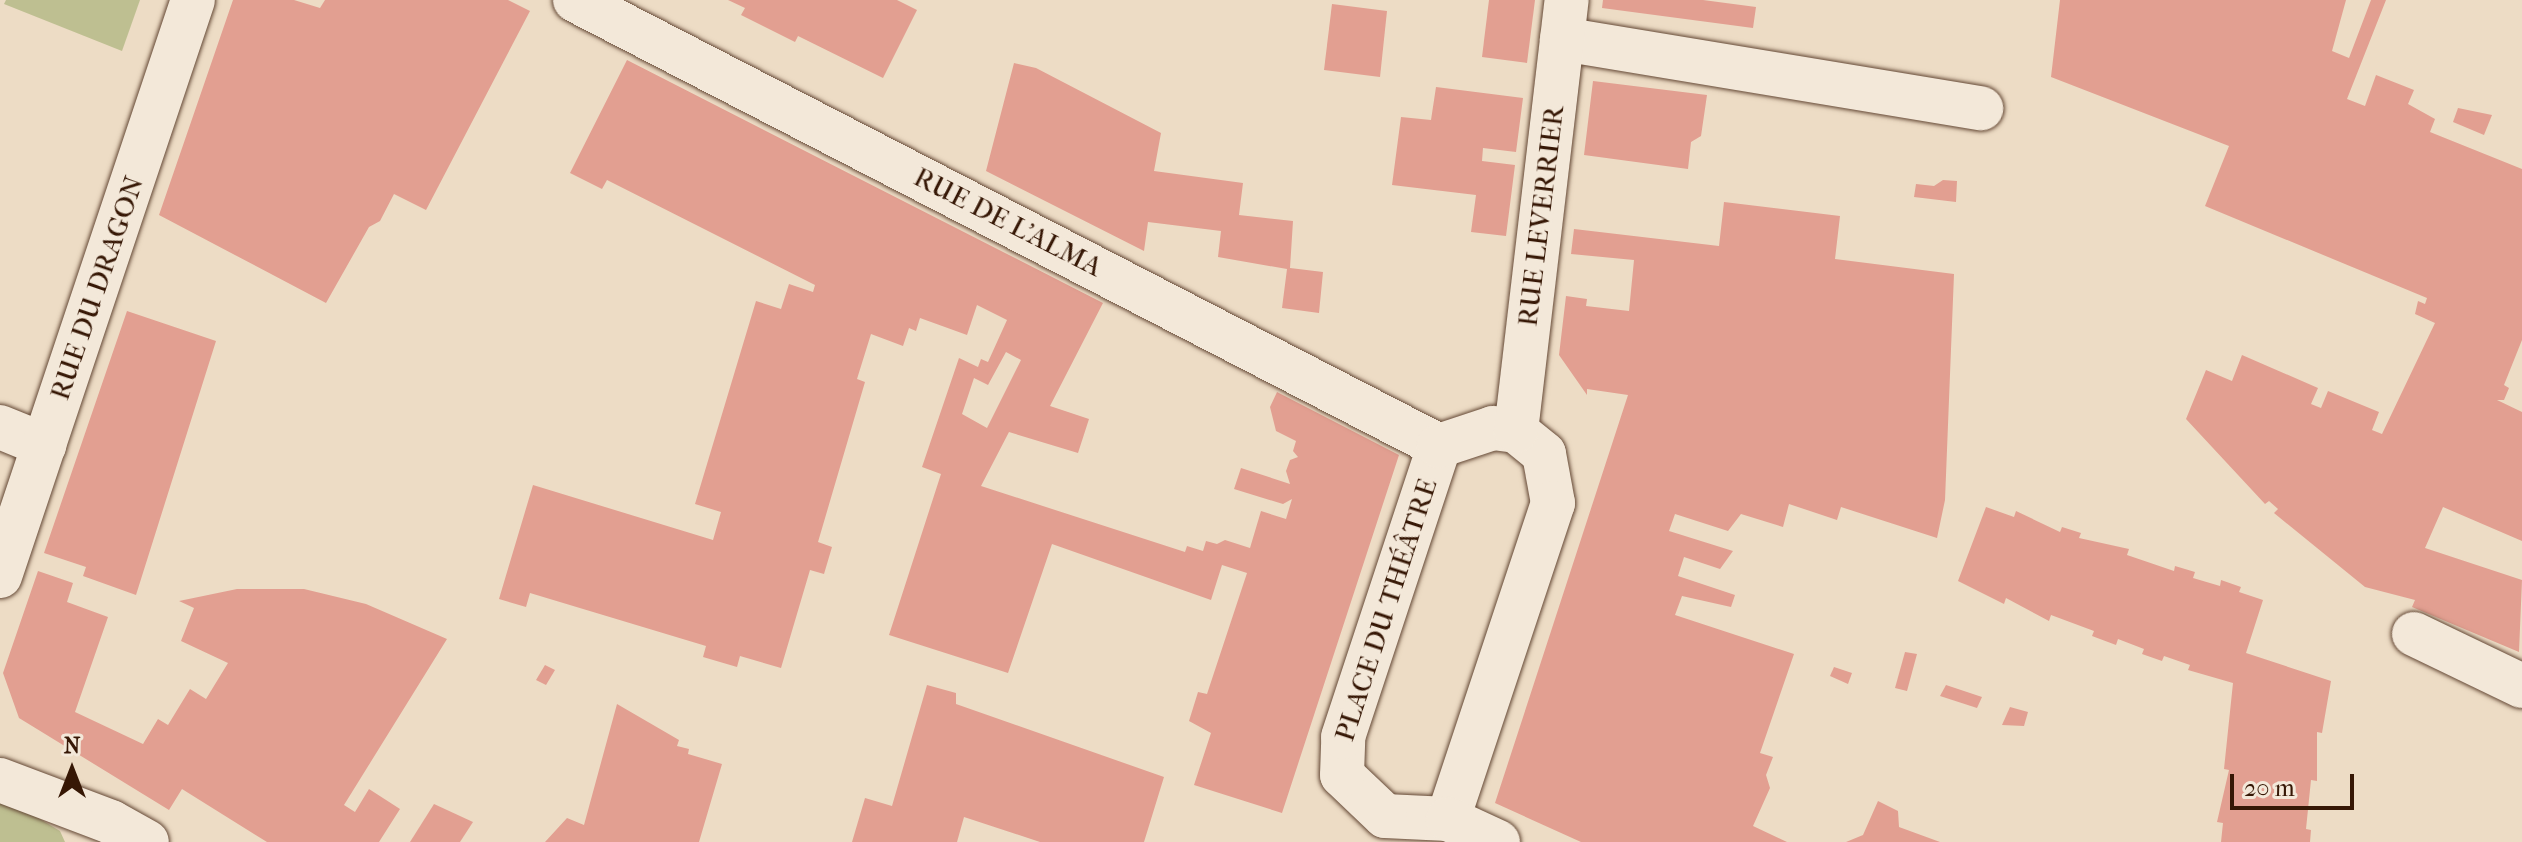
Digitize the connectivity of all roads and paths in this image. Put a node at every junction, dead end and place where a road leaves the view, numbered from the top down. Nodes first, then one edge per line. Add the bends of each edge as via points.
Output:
1 (193, 0) edge
2 (575, 0) edge
3 (1564, 20) edge
4 (1981, 108) dead end
5 (0, 427) edge
6 (1516, 431) junction
7 (44, 445) junction
8 (1439, 446) junction
9 (0, 576) edge
10 (2414, 634) dead end
11 (2522, 686) edge
12 (0, 780) edge
13 (1448, 819) junction
14 (1381, 829) edge
15 (147, 842) edge
16 (1498, 842) edge

1 - 7 street, RUE DU DRAGON
2 - 8 street, RUE DE L'ALMA
3 - 4 street
3 - 6 street, RUE LEVERRIER
5 - 7 street
6 - 8 street, PLACE DU THÉÂTRE via 1475,430
6 - 13 street via 1544,454 1553,503
7 - 9 street, RUE DU DRAGON
8 - 14 street, PLACE DU THÉÂTRE via 1340,753 1342,775
10 - 11 street
12 - 15 street via 111,822
13 - 14 street, PLACE DU THÉÂTRE
13 - 16 street

